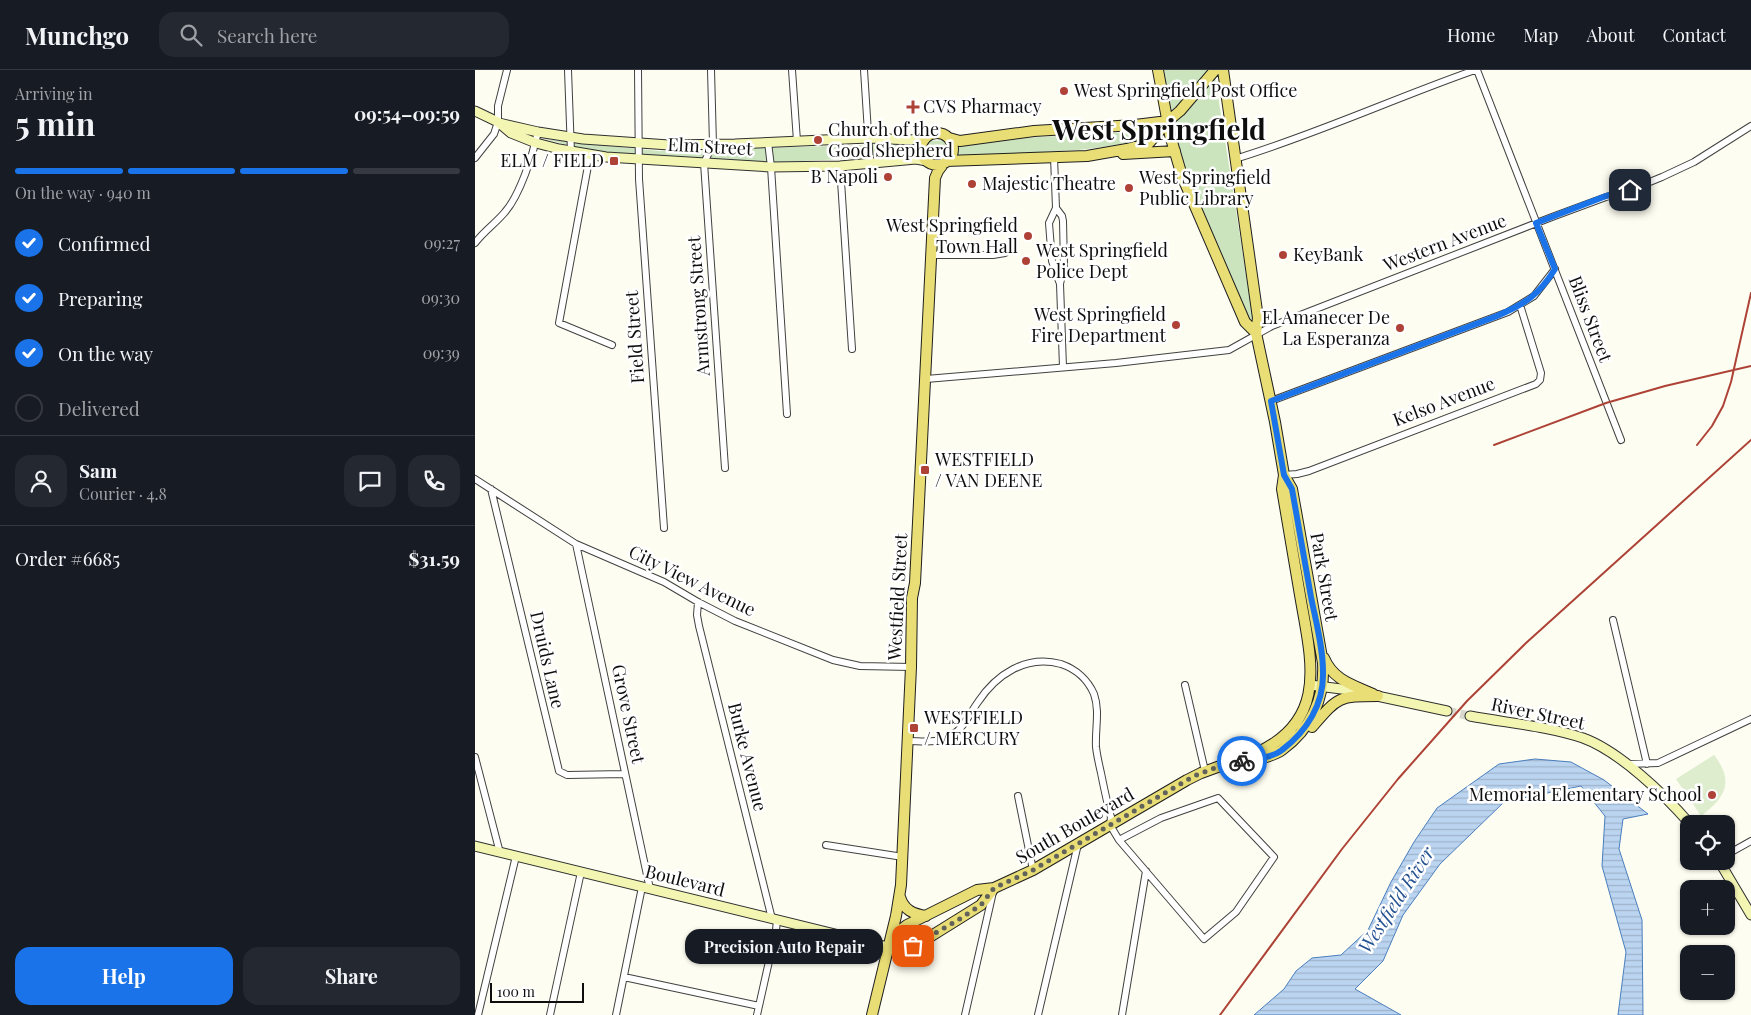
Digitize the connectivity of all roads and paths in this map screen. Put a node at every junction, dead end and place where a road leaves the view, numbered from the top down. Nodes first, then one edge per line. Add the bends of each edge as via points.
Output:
1 (507, 70) edge
2 (568, 70) edge
3 (638, 70) edge
4 (711, 70) edge
5 (793, 70) edge
6 (863, 70) edge
7 (1158, 70) edge
8 (1215, 70) edge
9 (1223, 70) edge
10 (1476, 70) edge
11 (475, 111) edge
12 (1169, 121) junction
13 (498, 122) junction
14 (1140, 125) junction
15 (1751, 126) edge
16 (538, 132) junction
17 (927, 136) junction
18 (570, 137) junction
19 (868, 138) junction
20 (949, 138) junction
21 (797, 141) junction
22 (768, 142) junction
23 (535, 143) junction
24 (639, 143) junction
25 (713, 144) junction
26 (1142, 145) junction
27 (1175, 151) junction
28 (571, 152) junction
29 (589, 155) junction
30 (1087, 156) junction
31 (1054, 157) junction
32 (475, 158) edge
33 (638, 159) junction
34 (1235, 159) junction
35 (945, 162) junction
36 (705, 163) junction
37 (929, 163) junction
38 (870, 164) junction
39 (840, 166) junction
40 (771, 167) junction
41 (935, 178) junction
42 (1056, 208) junction
43 (1536, 223) junction
44 (475, 243) edge
45 (1005, 253) dead end
46 (931, 255) junction
47 (1555, 269) junction
48 (1060, 284) junction
49 (1520, 305) junction
50 (1256, 334) junction
51 (612, 345) dead end
52 (852, 349) dead end
53 (1063, 368) junction
54 (925, 379) junction
55 (1271, 401) junction
56 (787, 414) dead end
57 (1621, 440) dead end
58 (725, 468) dead end
59 (1284, 475) junction
60 (475, 479) edge
61 (491, 489) junction
62 (664, 528) dead end
63 (576, 544) junction
64 (698, 602) junction
65 (1613, 620) dead end
66 (1320, 643) junction
67 (911, 667) junction
68 (1185, 685) dead end
69 (1311, 685) junction
70 (1323, 686) junction
71 (1378, 696) junction
72 (1447, 711) tunnel mouth
73 (1470, 716) tunnel mouth
74 (1751, 719) edge
75 (908, 741) junction
76 (1282, 750) junction
77 (475, 757) edge
78 (1225, 764) junction
79 (1625, 764) junction
80 (1647, 764) junction
81 (1205, 771) junction
82 (625, 774) junction
83 (1018, 796) dead end
84 (1681, 815) edge
85 (1110, 825) junction
86 (1119, 840) junction
87 (1751, 841) edge
88 (1078, 844) junction
89 (475, 846) edge
90 (826, 846) dead end
91 (1735, 850) edge
92 (500, 852) junction
93 (516, 856) junction
94 (903, 856) junction
95 (1033, 870) junction
96 (1724, 870) edge
97 (1146, 871) junction
98 (581, 872) junction
99 (646, 888) junction
100 (994, 888) junction
101 (900, 895) junction
102 (1751, 915) edge
103 (925, 916) junction
104 (775, 920) junction
105 (888, 947) junction
106 (624, 977) junction
107 (759, 1006) junction
108 (478, 1015) edge
109 (550, 1015) edge
110 (616, 1015) edge
111 (757, 1015) edge
112 (872, 1015) edge
113 (965, 1015) edge
114 (1038, 1015) edge
115 (1122, 1015) edge

1 - 13 street via 498,106
2 - 18 street
3 - 24 street, Field Street
4 - 25 street
5 - 21 street
6 - 19 street
7 - 12 main road, Park Street
8 - 12 main road
9 - 34 main road
10 - 34 street
10 - 43 street, Bliss Street
11 - 13 main road, Elm Street
12 - 14 main road
12 - 26 main road via 1149,143
12 - 27 main road, Park Street
13 - 16 main road, Elm Street
13 - 23 main road, Elm Street via 511,133
13 - 32 street via 494,134
14 - 20 main road via 1042,130 960,141
14 - 26 main road
15 - 43 street, Western Avenue via 1694,162 1661,177
16 - 18 main road, Elm Street
16 - 23 street
17 - 19 main road, Elm Street via 911,140
17 - 20 main road via 937,133
17 - 37 main road via 921,150
18 - 24 main road, Elm Street
18 - 28 street
19 - 21 main road, Elm Street
19 - 38 street
20 - 35 main road via 953,150
21 - 22 main road, Elm Street
22 - 25 main road, Elm Street
22 - 40 street
23 - 28 main road, Elm Street
23 - 44 street via 513,202
24 - 25 main road, Elm Street
24 - 33 street, Field Street
25 - 36 street, Armstrong Street
26 - 30 main road
27 - 30 main road
27 - 50 main road, Park Street via 1188,192 1245,322
28 - 29 main road, Elm Street
29 - 33 main road, Elm Street
29 - 51 street via 559,323
30 - 31 main road
31 - 35 main road
31 - 42 street
33 - 36 main road, Elm Street
33 - 62 street, Field Street
34 - 50 main road via 1258,318
35 - 37 main road via 939,165
35 - 41 main road, Westfield Street
36 - 40 main road, Elm Street
36 - 58 street, Armstrong Street
37 - 38 main road, Elm Street via 919,159
37 - 41 main road, Westfield Street
38 - 39 main road, Elm Street
39 - 40 main road, Elm Street
39 - 52 street
40 - 56 street
41 - 46 main road, Westfield Street
42 - 48 street via 1063,221 1064,266
42 - 48 street via 1049,223 1049,236 1053,266
43 - 47 street, Bliss Street
43 - 50 street, Western Avenue
45 - 46 street
46 - 54 main road, Westfield Street
47 - 49 street via 1537,293
47 - 57 street, Bliss Street
48 - 53 street
49 - 55 street
49 - 59 street, Kelso Avenue via 1541,373 1536,384 1309,471
50 - 53 street, Western Avenue via 1225,352
50 - 55 main road, Park Street
53 - 54 street, Western Avenue
54 - 67 main road, Westfield Street
55 - 59 main road, Park Street
59 - 66 main road, Park Street via 1292,489
59 - 69 main road, Park Street via 1282,489 1309,649
60 - 61 street, City View Avenue
61 - 63 street, City View Avenue
61 - 82 street, Druids Lane via 559,771 567,776
63 - 64 street, City View Avenue via 664,582
63 - 82 street, Grove Street
64 - 67 street, City View Avenue via 735,621 833,660 860,666
64 - 104 street, Burke Avenue via 699,626
65 - 80 street
66 - 70 main road, Park Street
66 - 71 main road via 1325,661 1337,677
67 - 75 main road, Westfield Street
68 - 81 street
69 - 70 main road
69 - 78 main road, South Boulevard via 1301,714 1283,737 1266,749
70 - 71 main road
70 - 76 main road, South Boulevard via 1309,723
71 - 72 main road
71 - 76 main road via 1341,699 1300,739
73 - 79 main road, River Street via 1584,739
74 - 80 street via 1664,760
75 - 85 street via 934,742 952,735 990,686 1015,668 1042,662 1066,666 1085,680 1095,700 1096,752
75 - 94 main road, Westfield Street
76 - 78 main road, South Boulevard via 1260,758
77 - 92 street
78 - 81 main road, South Boulevard
79 - 80 street
79 - 84 main road, River Street
81 - 85 main road, South Boulevard
82 - 99 street, Grove Street
83 - 95 street
85 - 86 street
85 - 88 main road, South Boulevard
86 - 97 street
86 - 97 street via 1161,818 1218,798 1274,857 1236,912 1204,939
87 - 91 street
88 - 95 main road, South Boulevard
88 - 114 street
89 - 92 main road, Boulevard
90 - 94 street
92 - 93 main road, Boulevard
93 - 98 main road, Boulevard
93 - 108 street
94 - 101 main road, Westfield Street
95 - 100 main road, South Boulevard
96 - 102 main road
97 - 115 street
98 - 99 main road, Boulevard
98 - 109 street
99 - 104 main road, Boulevard
99 - 106 street
100 - 103 main road, South Boulevard via 977,890
100 - 105 main road, South Boulevard via 981,905 919,943 903,949
100 - 113 street
101 - 103 main road via 906,908
101 - 105 main road, Westfield Street
103 - 105 main road, South Boulevard via 899,931
104 - 105 main road, Boulevard
104 - 107 street via 776,930
105 - 112 main road, Westfield Street
106 - 107 street
106 - 110 street
107 - 111 street

